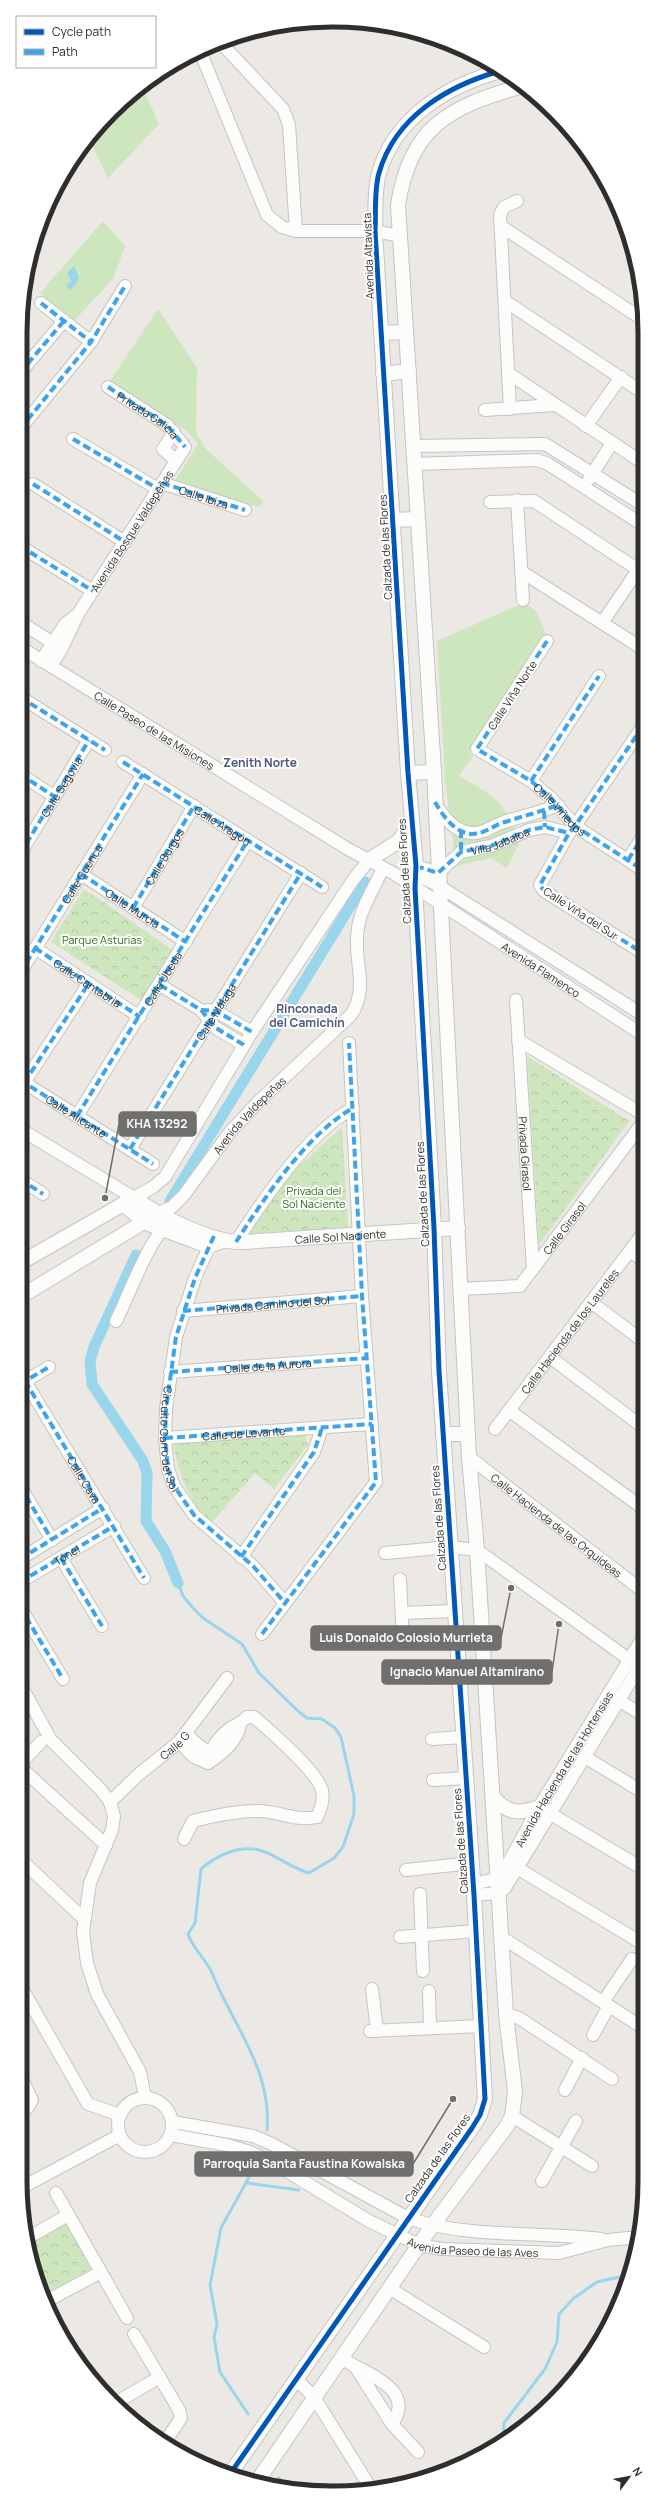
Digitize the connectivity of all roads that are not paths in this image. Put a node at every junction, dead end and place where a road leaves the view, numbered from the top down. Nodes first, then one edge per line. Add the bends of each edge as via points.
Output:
1 (224, 47) edge
2 (202, 57) edge
3 (495, 74) edge
4 (516, 88) edge
5 (435, 99) junction
6 (446, 116) junction
7 (516, 201) dead end
8 (502, 226) junction
9 (296, 230) junction
10 (375, 231) junction
11 (399, 236) junction
12 (125, 286) dead end
13 (505, 300) junction
14 (41, 303) dead end
15 (637, 316) edge
16 (63, 322) junction
17 (406, 332) junction
18 (381, 333) junction
19 (91, 342) junction
20 (27, 365) edge
21 (408, 371) junction
22 (508, 373) junction
23 (383, 374) junction
24 (621, 377) junction
25 (108, 388) dead end
26 (638, 389) edge
27 (555, 405) junction
28 (510, 409) junction
29 (485, 410) dead end
30 (27, 420) edge
31 (586, 426) junction
32 (174, 432) junction
33 (73, 439) dead end
34 (612, 443) junction
35 (413, 446) junction
36 (185, 447) joint
37 (638, 457) edge
38 (176, 461) junction
39 (414, 464) junction
40 (593, 472) junction
41 (391, 481) joint
42 (32, 484) dead end
43 (160, 486) junction
44 (583, 486) junction
45 (517, 500) junction
46 (490, 502) dead end
47 (638, 502) edge
48 (245, 510) dead end
49 (417, 519) junction
50 (393, 520) junction
51 (638, 522) edge
52 (124, 542) junction
53 (27, 550) edge
54 (638, 571) edge
55 (522, 572) junction
56 (638, 575) edge
57 (93, 591) junction
58 (523, 600) dead end
59 (602, 623) junction
60 (27, 626) edge
61 (547, 641) dead end
62 (57, 645) junction
63 (638, 646) edge
64 (27, 652) edge
65 (46, 664) junction
66 (599, 676) dead end
67 (27, 701) edge
68 (638, 733) edge
69 (89, 740) junction
70 (477, 749) joint
71 (105, 750) dead end
72 (123, 762) dead end
73 (434, 772) junction
74 (408, 773) junction
75 (143, 774) junction
76 (27, 779) edge
77 (531, 781) junction
78 (55, 797) junction
79 (435, 802) junction
80 (194, 806) junction
81 (558, 806) junction
82 (544, 811) junction
83 (412, 821) junction
84 (545, 827) junction
85 (461, 830) junction
86 (572, 830) junction
87 (248, 840) junction
88 (27, 841) edge
89 (638, 844) edge
90 (461, 852) junction
91 (369, 860) junction
92 (628, 860) junction
93 (638, 867) edge
94 (388, 870) junction
95 (416, 870) junction
96 (301, 873) junction
97 (81, 874) junction
98 (439, 879) junction
99 (322, 887) dead end
100 (416, 888) junction
101 (440, 904) junction
102 (133, 908) junction
103 (186, 942) junction
104 (35, 948) junction
105 (638, 950) edge
106 (27, 961) edge
107 (578, 972) junction
108 (89, 983) junction
109 (160, 985) junction
110 (570, 986) junction
111 (516, 1000) dead end
112 (201, 1010) junction
113 (216, 1011) junction
114 (638, 1012) edge
115 (140, 1017) junction
116 (209, 1022) junction
117 (252, 1032) junction
118 (638, 1032) edge
119 (518, 1040) junction
120 (349, 1044) dead end
121 (244, 1045) junction
122 (27, 1075) edge
123 (27, 1085) edge
124 (354, 1108) junction
125 (638, 1111) edge
126 (77, 1116) junction
127 (638, 1129) edge
128 (27, 1133) edge
129 (130, 1150) junction
130 (153, 1164) dead end
131 (27, 1183) edge
132 (44, 1194) dead end
133 (128, 1201) junction
134 (152, 1218) junction
135 (167, 1224) junction
136 (434, 1228) junction
137 (458, 1228) junction
138 (360, 1235) junction
139 (638, 1240) edge
140 (220, 1241) junction
141 (630, 1250) junction
142 (638, 1256) edge
143 (27, 1259) edge
144 (533, 1268) junction
145 (460, 1288) junction
146 (27, 1293) edge
147 (362, 1296) junction
148 (591, 1302) junction
149 (183, 1311) junction
150 (116, 1322) dead end
151 (638, 1337) edge
152 (550, 1357) junction
153 (366, 1358) junction
154 (49, 1367) dead end
155 (170, 1372) junction
156 (27, 1380) edge
157 (27, 1388) edge
158 (510, 1410) junction
159 (638, 1423) edge
160 (372, 1424) junction
161 (322, 1428) junction
162 (495, 1429) dead end
163 (443, 1434) junction
164 (468, 1434) junction
165 (165, 1438) junction
166 (469, 1457) junction
167 (27, 1498) edge
168 (638, 1505) edge
169 (103, 1508) junction
170 (114, 1526) junction
171 (52, 1540) junction
172 (450, 1547) junction
173 (477, 1550) junction
174 (385, 1553) dead end
175 (27, 1554) edge
176 (241, 1557) junction
177 (61, 1558) junction
178 (27, 1578) edge
179 (144, 1578) dead end
180 (400, 1579) dead end
181 (638, 1587) edge
182 (285, 1603) junction
183 (455, 1611) junction
184 (402, 1614) junction
185 (27, 1619) edge
186 (102, 1626) dead end
187 (262, 1634) dead end
188 (403, 1643) dead end
189 (638, 1646) edge
190 (630, 1660) junction
191 (638, 1667) edge
192 (459, 1675) junction
193 (227, 1678) dead end
194 (427, 1678) dead end
195 (63, 1679) dead end
196 (27, 1695) edge
197 (614, 1697) junction
198 (638, 1712) edge
199 (463, 1737) junction
200 (183, 1738) junction
201 (432, 1739) dead end
202 (41, 1742) dead end
203 (585, 1756) junction
204 (27, 1757) edge
205 (27, 1773) edge
206 (466, 1778) junction
207 (433, 1780) dead end
208 (638, 1789) edge
209 (494, 1798) junction
210 (110, 1802) junction
211 (545, 1810) junction
212 (184, 1838) dead end
213 (106, 1845) junction
214 (472, 1863) junction
215 (27, 1866) edge
216 (638, 1866) edge
217 (517, 1868) junction
218 (406, 1870) dead end
219 (498, 1887) junction
220 (474, 1890) junction
221 (420, 1894) dead end
222 (84, 1919) junction
223 (476, 1931) junction
224 (422, 1936) junction
225 (400, 1937) dead end
226 (501, 1937) junction
227 (638, 1941) edge
228 (632, 1958) dead end
229 (423, 1971) dead end
230 (372, 1988) dead end
231 (429, 1991) dead end
232 (27, 1999) edge
233 (606, 2004) junction
234 (506, 2014) junction
235 (638, 2024) edge
236 (481, 2026) junction
237 (430, 2028) junction
238 (593, 2035) dead end
239 (582, 2058) junction
240 (612, 2079) dead end
241 (27, 2090) edge
242 (565, 2090) dead end
243 (145, 2097) junction
244 (27, 2108) edge
245 (120, 2115) junction
246 (512, 2116) junction
247 (576, 2121) dead end
248 (172, 2122) junction
249 (120, 2135) junction
250 (171, 2135) junction
251 (560, 2148) junction
252 (289, 2154) junction
253 (592, 2166) dead end
254 (280, 2167) junction
255 (542, 2181) dead end
256 (27, 2185) edge
257 (56, 2193) dead end
258 (68, 2215) junction
259 (408, 2218) junction
260 (432, 2226) junction
261 (32, 2235) edge
262 (396, 2235) junction
263 (632, 2238) edge
264 (608, 2240) junction
265 (419, 2245) junction
266 (101, 2272) junction
267 (389, 2288) junction
268 (51, 2299) edge
269 (127, 2318) dead end
270 (134, 2334) dead end
271 (484, 2347) dead end
272 (341, 2358) junction
273 (356, 2368) junction
274 (160, 2377) junction
275 (296, 2378) junction
276 (314, 2397) junction
277 (120, 2400) edge
278 (392, 2424) junction
279 (168, 2438) edge
280 (418, 2452) dead end
281 (233, 2470) edge
282 (260, 2477) edge
283 (368, 2483) edge

1 - 9 street via 283,109 287,120
2 - 9 street via 267,215 282,227
3 - 5 street, Avenida Altavista
4 - 6 street via 474,102
5 - 6 street
5 - 10 street, Avenida Altavista via 401,130 387,151 378,174
6 - 11 street via 419,143 409,160 398,205
7 - 8 street via 501,210
8 - 13 street
8 - 15 street
9 - 10 street
10 - 11 street
10 - 18 street, Avenida Altavista
11 - 17 street
12 - 19 street
13 - 22 street
13 - 24 street
14 - 16 street
16 - 19 street
16 - 20 street
17 - 18 street
17 - 21 street
18 - 23 street, Avenida Altavista
19 - 30 street
21 - 23 street
21 - 35 street
22 - 27 street
22 - 28 street
23 - 41 street, Avenida Altavista
24 - 26 street
24 - 31 street
25 - 32 street, Privada Galicia
27 - 28 street
27 - 31 street
28 - 29 street
31 - 34 street
32 - 36 street, Privada Galicia
32 - 38 street via 164,449
33 - 43 street, Calle Ibiza
34 - 37 street
34 - 40 street
35 - 39 street
35 - 40 street via 545,444
36 - 38 street, Avenida Bosque Valdepeñas
38 - 43 street, Avenida Bosque Valdepeñas
39 - 44 street via 537,460
39 - 49 street
40 - 44 street
40 - 47 street
41 - 50 street, Calzada de las Flores
42 - 52 street
43 - 48 street, Calle Ibiza
43 - 52 street, Avenida Bosque Valdepeñas
44 - 51 street
45 - 46 street
45 - 54 street via 534,501
45 - 55 street
49 - 50 street
49 - 73 street
50 - 74 street, Calzada de las Flores
52 - 57 street, Avenida Bosque Valdepeñas
53 - 57 street
55 - 58 street
55 - 59 street
56 - 59 street
57 - 62 street, Avenida Bosque Valdepeñas
59 - 63 street
60 - 62 street
61 - 70 street, Calle Viña Norte
62 - 65 street, Avenida Bosque Valdepeñas
64 - 65 street, Calle Paseo de las Misiones
65 - 91 street, Calle Paseo de las Misiones
66 - 77 street
67 - 69 street
68 - 86 street
69 - 71 street
69 - 78 street, Calle Segovia
70 - 77 street, Calle Viñedos
72 - 75 street, Calle Aragón
73 - 74 street
73 - 79 street
74 - 83 street, Calzada de las Flores
75 - 80 street, Calle Aragón
75 - 97 street, Calle Cuenca
76 - 78 street
77 - 81 street, Calle Viñedos
78 - 88 street, Calle Segovia
79 - 85 street, Villa Jabaloa via 444,817
79 - 98 street
80 - 87 street, Calle Aragón
80 - 102 street, Calle Burgos
81 - 82 street, Villa Jabaloa
81 - 86 street, Calle Viñedos
82 - 84 street
82 - 85 street, Villa Jabaloa via 506,821 478,833
83 - 91 street via 399,841
83 - 95 street, Calzada de las Flores
84 - 86 street, Villa Jabaloa
84 - 90 street, Villa Jabaloa via 529,830 491,846
85 - 90 street
86 - 92 street, Calle Viñedos
86 - 105 street, Calle Viña del Sur via 540,885 544,891
87 - 96 street, Calle Aragón
87 - 103 street, Calle Úbeda
89 - 92 street
90 - 98 street, Villa Jabaloa
91 - 94 street, Calle Paseo de las Misiones
91 - 117 street via 349,885
92 - 93 street, Calle Viñedos
94 - 95 street, Calle Paseo de las Misiones
94 - 100 street, Calle Paseo de las Misiones
94 - 134 street, Avenida Valdepeñas via 359,920 357,930 361,984 359,997 351,1015 257,1102 230,1132 184,1195 172,1207
95 - 98 street, Avenida Flamenco
95 - 100 street, Calzada de las Flores
96 - 99 street, Calle Aragón
96 - 113 street, Calle Málaga
97 - 102 street, Calle Murcia
97 - 104 street, Calle Cuenca
98 - 101 street
98 - 107 street, Avenida Flamenco
100 - 101 street, Avenida Flamenco
100 - 136 street, Calzada de las Flores
101 - 110 street, Avenida Flamenco
101 - 137 street
102 - 103 street, Calle Murcia
103 - 109 street, Calle Úbeda
104 - 106 street, Calle Cuenca
104 - 108 street, Calle Cantabria
107 - 110 street
107 - 114 street, Avenida Flamenco
108 - 115 street, Calle Cantabria
108 - 122 street
109 - 112 street
109 - 115 street, Calle Úbeda
110 - 118 street, Avenida Flamenco
111 - 119 street, Privada Girasol
112 - 113 street
112 - 116 street
113 - 116 street, Calle Málaga
113 - 117 street
115 - 126 street, Calle Úbeda
116 - 121 street
116 - 129 street, Calle Málaga
117 - 121 street
119 - 125 street
119 - 144 street, Privada Girasol
120 - 124 street
121 - 133 street via 165,1177
123 - 126 street, Calle Alicante
124 - 138 street
124 - 140 street, Circuito Carro del Sol via 325,1130
126 - 129 street, Calle Alicante
127 - 144 street, Calle Girasol
128 - 133 street via 113,1187
129 - 130 street, Calle Alicante
131 - 132 street
133 - 134 street, Calle Sol Naciente
133 - 143 street
134 - 135 street, Calle Sol Naciente
134 - 146 street, Avenida Valdepeñas
135 - 140 street, Calle Sol Naciente
135 - 150 street
136 - 137 street, Calle Sol Naciente
136 - 138 street, Calle Sol Naciente
136 - 163 street, Calzada de las Flores
137 - 145 street
138 - 140 street, Calle Sol Naciente
138 - 147 street
139 - 141 street, Calle Hacienda de los Laureles
140 - 149 street, Circuito Carro del Sol
141 - 142 street
141 - 148 street, Calle Hacienda de los Laureles
144 - 145 street, Calle Girasol via 520,1286
145 - 164 street
147 - 149 street, Privada Camino del Sol
147 - 153 street
148 - 151 street
148 - 152 street, Calle Hacienda de los Laureles
149 - 155 street, Circuito Carro del Sol
152 - 158 street, Calle Hacienda de los Laureles
152 - 159 street
153 - 155 street, Calle de la Aurora
153 - 160 street
154 - 156 street
155 - 165 street, Circuito Carro del Sol
157 - 169 street, Calle Cava
158 - 162 street, Calle Hacienda de los Laureles
158 - 168 street
160 - 161 street, Calle de Levante
160 - 182 street via 376,1482
161 - 165 street, Calle de Levante
161 - 176 street via 314,1452
163 - 164 street
163 - 172 street, Calzada de las Flores
164 - 166 street
165 - 176 street, Circuito Carro del Sol via 170,1478 182,1498 194,1515
166 - 173 street
166 - 181 street, Calle Hacienda de las Orquídeas
167 - 171 street
169 - 170 street, Calle Cava
169 - 171 street, Tónel
170 - 177 street, Tónel
170 - 179 street, Calle Cava
171 - 175 street, Tónel
172 - 173 street
172 - 174 street
172 - 183 street, Calzada de las Flores
173 - 190 street
173 - 209 street
176 - 182 street, Circuito Carro del Sol via 264,1577
177 - 178 street, Tónel
177 - 186 street
180 - 184 street
182 - 187 street
183 - 184 street
183 - 192 street, Calzada de las Flores
184 - 188 street
185 - 195 street
189 - 190 street, Avenida Hacienda de las Hortensias
190 - 197 street, Avenida Hacienda de las Hortensias
191 - 197 street, Avenida Hacienda de las Hortensias
192 - 194 street
192 - 199 street, Calzada de las Flores
193 - 200 street, Calle G
196 - 210 street via 51,1740
197 - 198 street
197 - 203 street, Avenida Hacienda de las Hortensias
197 - 211 street, Avenida Hacienda de las Hortensias
199 - 201 street
199 - 206 street, Calzada de las Flores
200 - 210 street, Calle G
200 - 212 street via 194,1757 221,1754 240,1732 240,1723 246,1717 254,1717 302,1763 322,1791 322,1807 317,1817 304,1820 258,1810 206,1818 192,1821
202 - 204 street
203 - 208 street
203 - 211 street, Avenida Hacienda de las Hortensias
205 - 213 street
206 - 207 street
206 - 214 street, Calzada de las Flores
209 - 211 street via 505,1809 516,1813
209 - 219 street
210 - 213 street via 114,1816
211 - 216 street
211 - 217 street, Avenida Hacienda de las Hortensias
211 - 219 street, Avenida Hacienda de las Hortensias via 503,1874
213 - 222 street via 90,1883
214 - 218 street
214 - 220 street, Calzada de las Flores
215 - 222 street
217 - 219 street, Avenida Hacienda de las Hortensias via 505,1888
217 - 227 street
219 - 220 street
219 - 226 street
220 - 223 street, Calzada de las Flores
221 - 224 street
222 - 243 street via 87,1963 97,1994 140,2072
223 - 224 street
223 - 236 street, Calzada de las Flores
224 - 225 street
224 - 229 street
226 - 233 street
226 - 234 street
228 - 233 street
230 - 237 street via 374,2031
231 - 237 street
232 - 245 street via 88,2104
233 - 235 street
233 - 238 street
234 - 239 street via 519,2018
234 - 246 street via 515,2092
236 - 237 street
236 - 259 street, Calzada de las Flores via 486,2083 485,2099 480,2114
239 - 240 street
239 - 242 street
241 - 244 street via 32,2100
243 - 245 street via 127,2104
243 - 248 street via 163,2104
245 - 249 street
246 - 251 street
246 - 260 street
247 - 251 street
248 - 250 street
248 - 252 street, Avenida Paseo de las Aves via 253,2136
249 - 250 street via 127,2146 145,2153 158,2150
249 - 256 street
250 - 254 street, Avenida Paseo de las Aves via 243,2149
251 - 253 street
251 - 255 street
252 - 254 street
252 - 259 street, Avenida Paseo de las Aves
254 - 262 street, Avenida Paseo de las Aves via 369,2222
257 - 258 street
258 - 261 street
258 - 266 street
259 - 260 street, Avenida Paseo de las Aves
259 - 262 street, Calzada de las Flores
260 - 264 street, Avenida Paseo de las Aves via 453,2230 566,2234
260 - 265 street
262 - 265 street, Avenida Paseo de las Aves
262 - 275 street, Calzada de las Flores
263 - 264 street, Avenida Paseo de las Aves
264 - 265 street, Avenida Paseo de las Aves via 560,2253 442,2249
265 - 267 street
266 - 268 street
266 - 269 street
267 - 271 street
267 - 272 street
270 - 274 street
272 - 273 street
272 - 276 street
273 - 278 street
273 - 278 street via 388,2385 396,2393 400,2410
274 - 277 street
274 - 279 street via 181,2418
275 - 276 street
275 - 281 street, Calzada de las Flores
276 - 282 street
276 - 283 street
278 - 280 street

